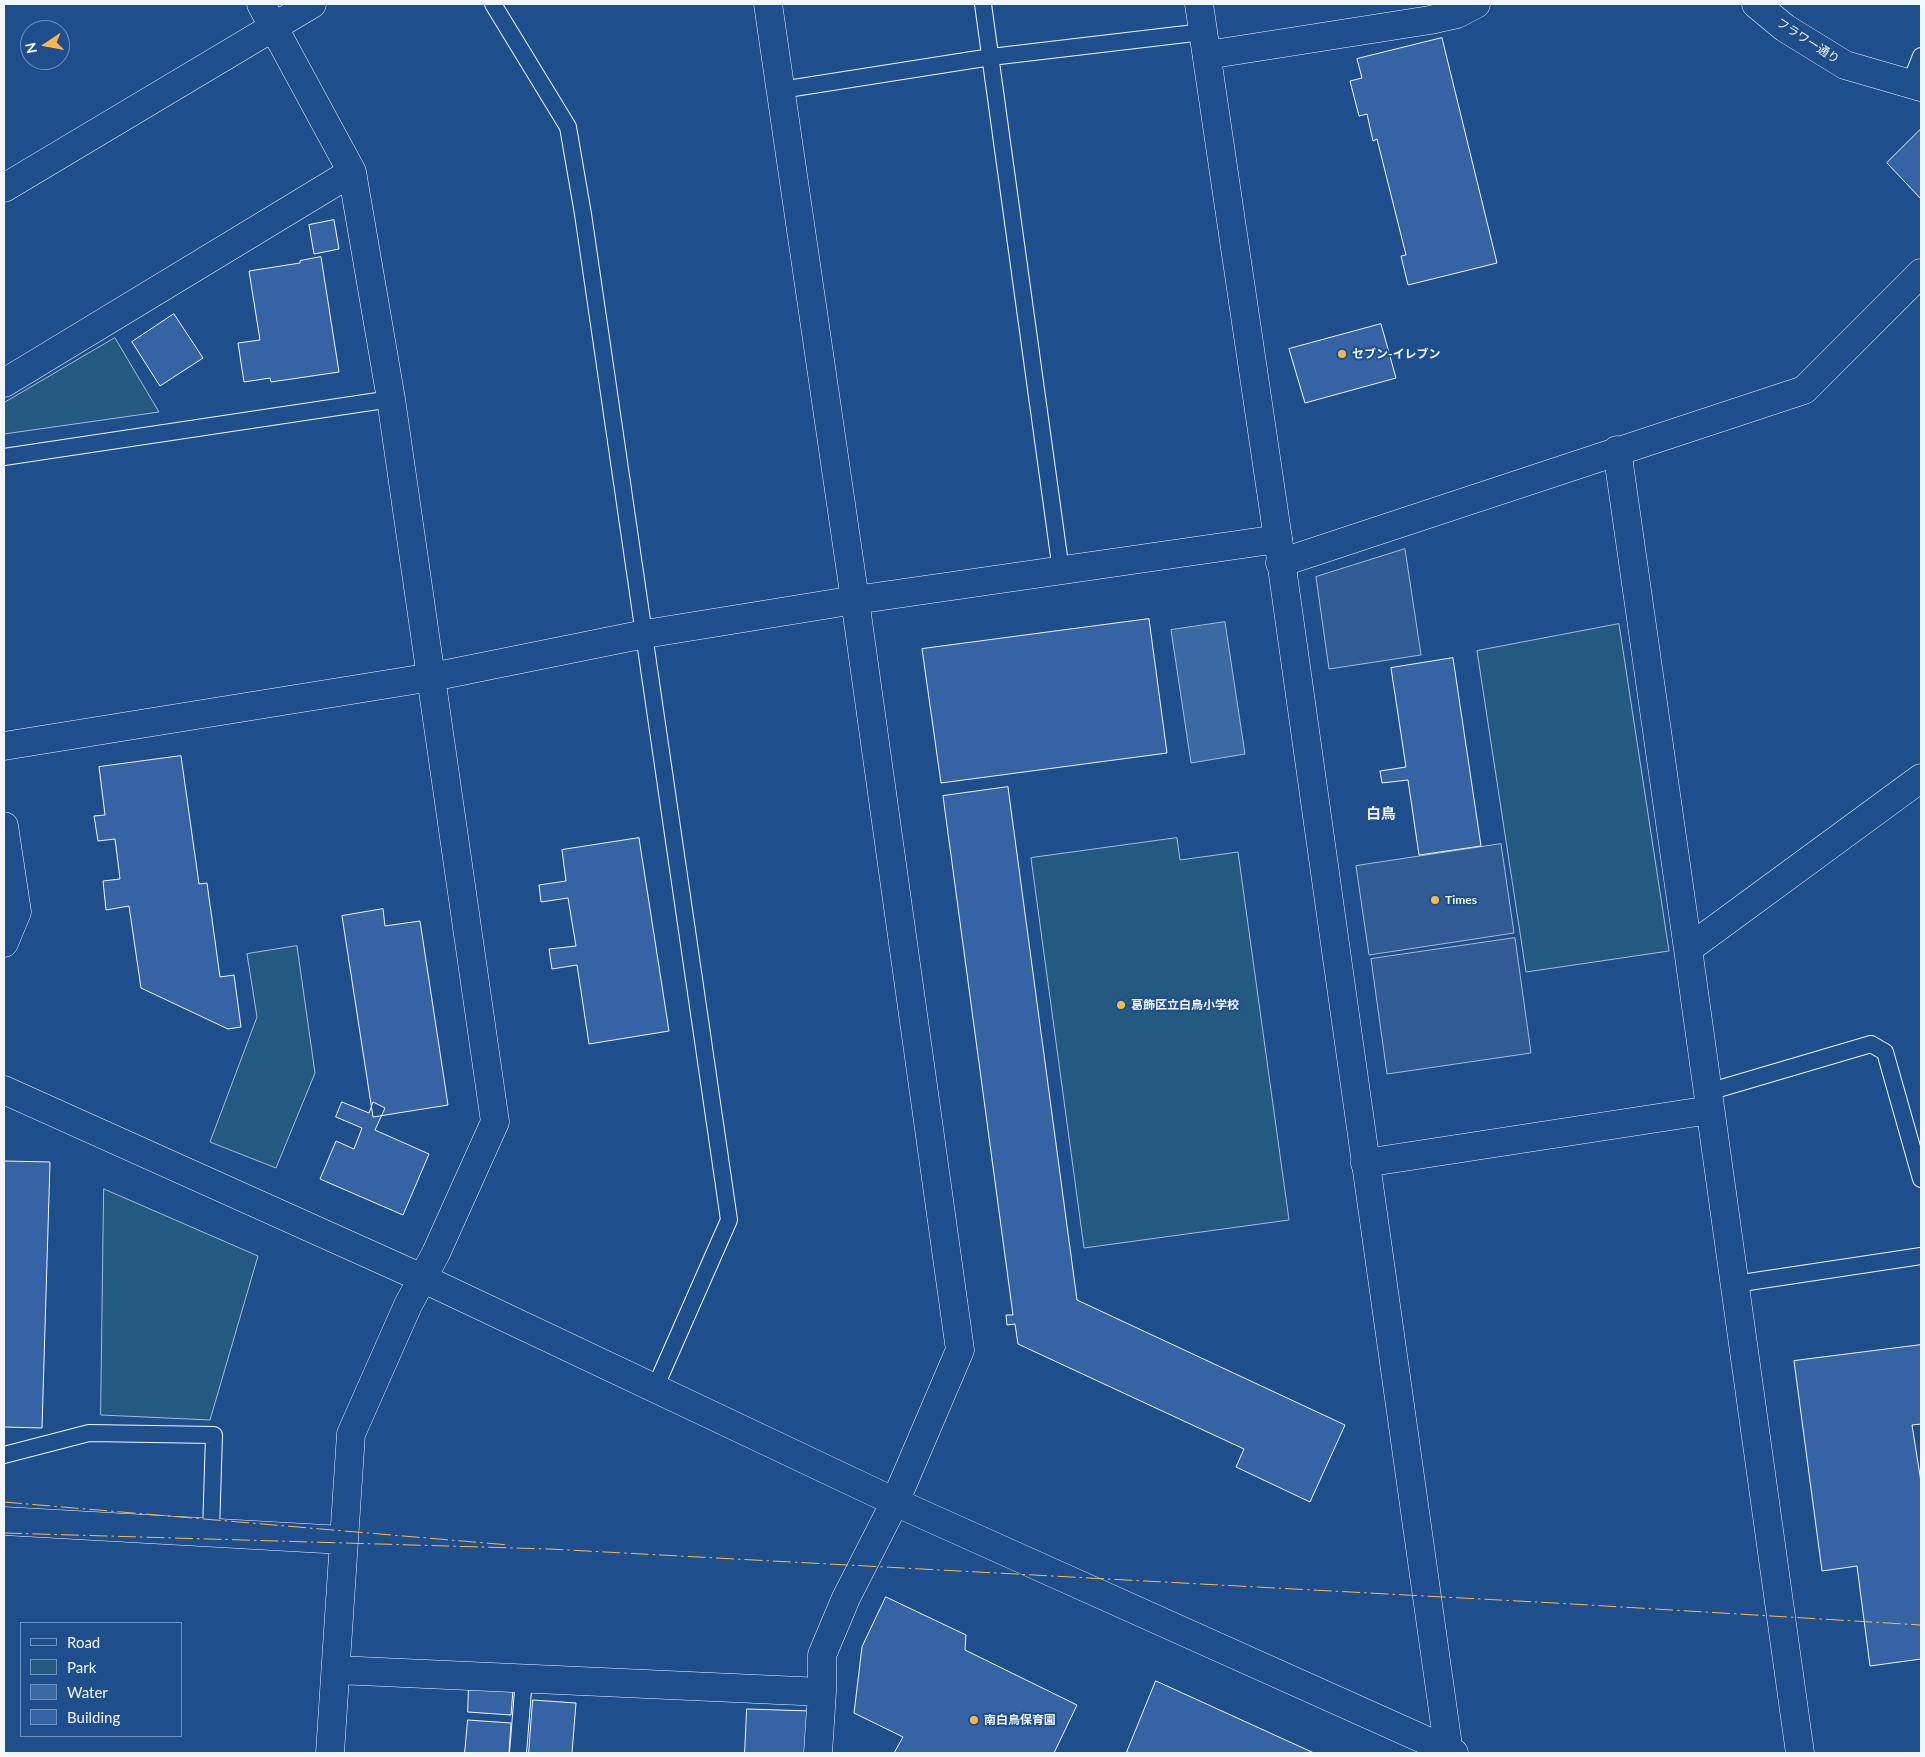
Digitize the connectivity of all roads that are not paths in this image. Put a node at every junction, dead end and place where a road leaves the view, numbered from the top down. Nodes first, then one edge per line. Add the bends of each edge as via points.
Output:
1 (312, 4) edge
2 (493, 4) edge
3 (768, 4) edge
4 (983, 4) edge
5 (1199, 4) edge
6 (1476, 4) edge
7 (1756, 4) edge
8 (268, 15) edge
9 (1205, 44) junction
10 (1921, 56) edge
11 (991, 57) junction
12 (1916, 85) edge
13 (781, 90) junction
14 (352, 172) junction
15 (4, 188) edge
16 (1921, 273) edge
17 (4, 382) edge
18 (392, 399) junction
19 (1617, 450) junction
20 (4, 457) edge
21 (1279, 551) junction
22 (1061, 571) junction
23 (855, 600) junction
24 (645, 634) junction
25 (432, 677) junction
26 (4, 746) edge
27 (1921, 778) edge
28 (4, 826) edge
29 (4, 942) edge
30 (1688, 949) junction
31 (4, 1090) edge
32 (1709, 1101) junction
33 (1365, 1163) junction
34 (1921, 1179) edge
35 (1921, 1256) edge
36 (422, 1278) junction
37 (1735, 1284) junction
38 (655, 1388) junction
39 (4, 1455) edge
40 (895, 1502) junction
41 (4, 1521) edge
42 (211, 1532) junction
43 (343, 1540) junction
44 (337, 1670) junction
45 (524, 1678) junction
46 (822, 1692) junction
47 (1451, 1752) edge
48 (330, 1753) edge
49 (518, 1753) edge
50 (818, 1753) edge
51 (1800, 1753) edge

1 - 8 street
2 - 24 lane via 568,127
3 - 13 street
4 - 11 lane
5 - 9 street
6 - 9 street via 1456,14 1430,20
7 - 12 street, フラワー通り via 1785,28 1845,65
8 - 14 street
8 - 15 street
9 - 11 lane
9 - 21 street
10 - 12 lane
11 - 13 lane
11 - 22 lane
13 - 23 street
14 - 17 street
14 - 18 street
16 - 19 street via 1804,390
18 - 20 lane
18 - 25 street
19 - 21 street
19 - 30 street
21 - 22 street
21 - 33 street
22 - 23 street
23 - 24 street
23 - 40 street via 960,1350
24 - 25 street
24 - 38 lane via 729,1220
25 - 26 street
25 - 36 street via 495,1122
27 - 30 street
28 - 29 street via 17,912
30 - 32 street
31 - 36 street
32 - 33 street
32 - 34 lane via 1871,1044 1885,1052
32 - 37 street
33 - 47 street
35 - 37 lane
36 - 38 street
36 - 43 street via 350,1434
37 - 51 street
38 - 40 street
39 - 42 lane via 89,1433 214,1435
40 - 46 street via 846,1598 822,1655
40 - 47 street
41 - 42 street
42 - 43 street
43 - 44 street
44 - 45 street
44 - 48 street
45 - 46 street
45 - 49 lane
46 - 50 street

